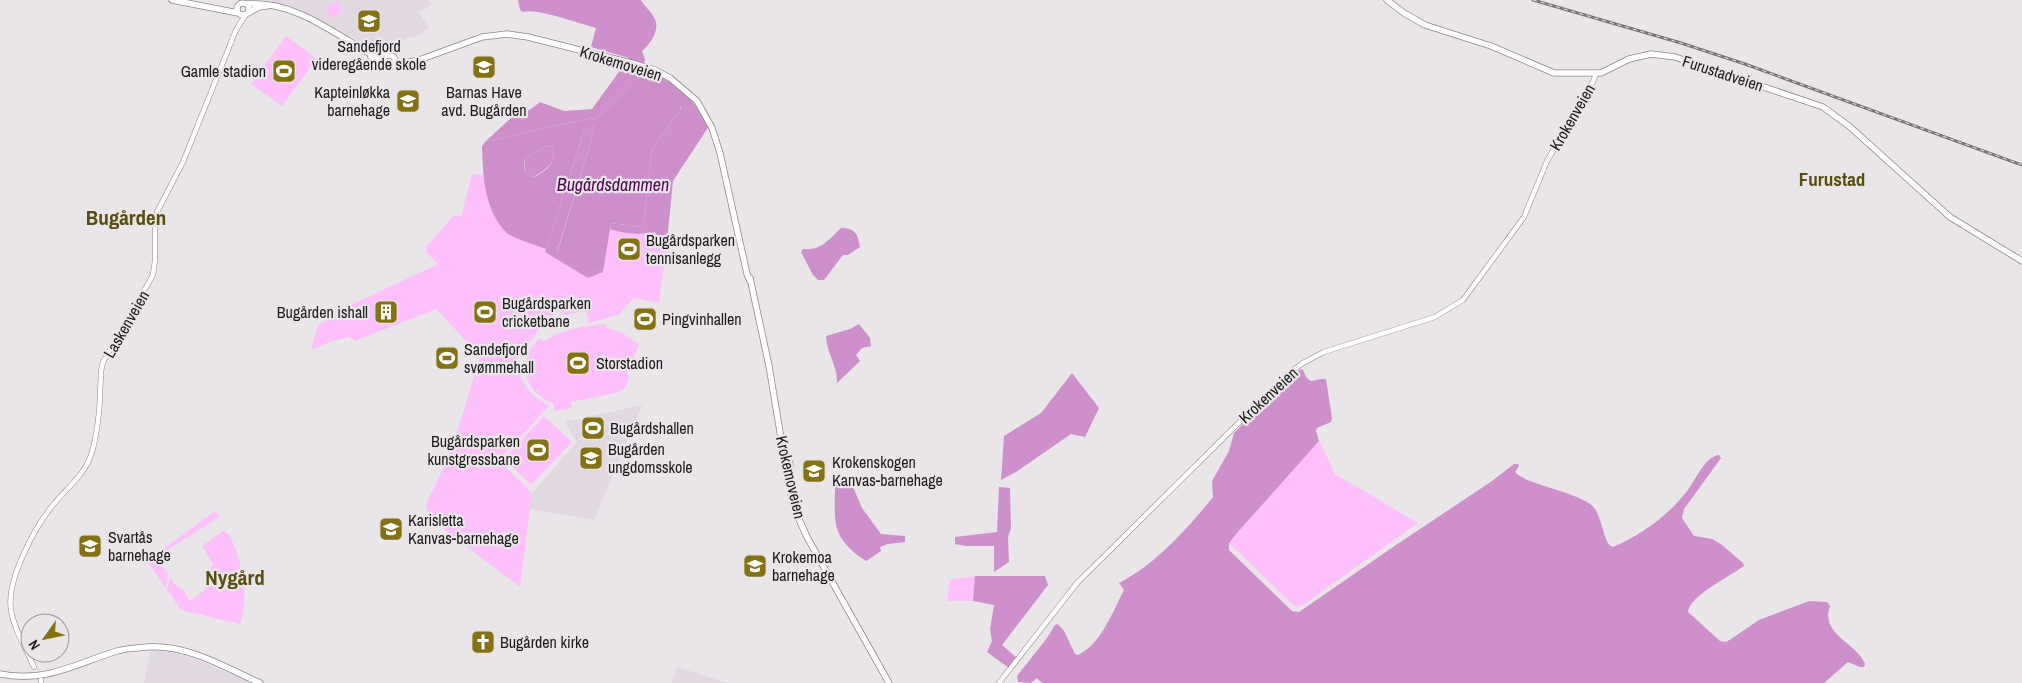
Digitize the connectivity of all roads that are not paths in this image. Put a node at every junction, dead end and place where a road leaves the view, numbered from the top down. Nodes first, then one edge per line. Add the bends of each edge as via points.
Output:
1 (172, 0) edge
2 (1387, 0) edge
3 (247, 4) junction
4 (237, 5) junction
5 (219, 8) junction
6 (238, 13) junction
7 (247, 14) junction
8 (236, 30) junction
9 (386, 55) junction
10 (394, 56) junction
11 (419, 60) junction
12 (383, 63) junction
13 (394, 65) junction
14 (1596, 73) junction
15 (2022, 261) edge
16 (34, 667) dead end
17 (0, 674) edge
18 (41, 682) edge
19 (260, 683) edge
20 (889, 683) edge
21 (999, 683) edge

1 - 5 main road
2 - 14 main road, Furustadveien via 1425,25 1491,46 1545,70 1563,74
3 - 4 main road, Krokemoveien
3 - 7 main road
3 - 9 main road, Krokemoveien via 268,3 288,7 369,53
4 - 5 main road, Krokemoveien
4 - 6 main road
5 - 6 main road, Krokemoveien
6 - 7 main road, Krokemoveien
6 - 8 street, Laskenveien
7 - 8 street, Laskenveien
7 - 12 main road, Krokemoveien via 264,6 287,10
8 - 16 street, Laskenveien via 183,162 157,212 153,275 103,362 90,458 35,531 16,575 11,609
9 - 10 main road, Krokemoveien
9 - 12 main road
10 - 11 main road, Krokemoveien via 402,60
10 - 13 main road
11 - 13 main road, Krokemoveien
11 - 20 main road, Krokemoveien via 482,37 507,34 636,65 670,78 695,99 705,113 719,147 769,366 782,444 790,464 790,490 797,514
12 - 13 main road, Krokemoveien via 388,67
14 - 15 main road, Furustadveien via 1636,57 1662,55 1812,102 1838,116 1950,217
14 - 21 street, Krokenveien via 1547,161 1524,217 1464,300 1435,318 1324,352 1288,374 1077,583
17 - 18 main road
18 - 19 main road via 120,650 159,647 189,652

